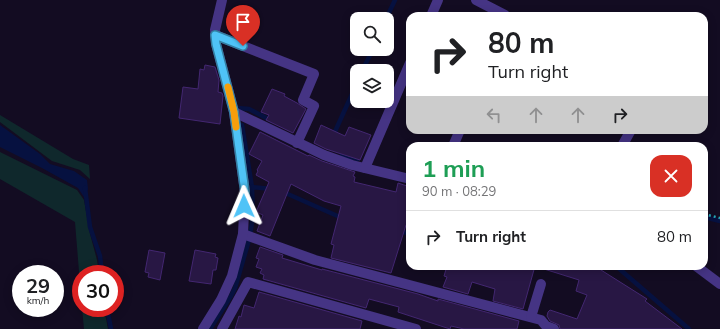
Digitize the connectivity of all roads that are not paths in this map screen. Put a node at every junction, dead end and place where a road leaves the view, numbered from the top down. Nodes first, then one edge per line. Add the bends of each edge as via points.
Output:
1 (222, 0) edge
2 (438, 0) edge
3 (476, 0) edge
4 (433, 12) edge
5 (499, 12) edge
6 (215, 35) junction
7 (406, 72) edge
8 (234, 112) junction
9 (297, 143) junction
10 (364, 168) junction
11 (406, 178) edge
12 (248, 235) junction
13 (701, 270) edge
14 (239, 279) junction
15 (541, 284) dead end
16 (720, 284) edge
17 (531, 317) junction
18 (203, 329) edge
19 (222, 329) edge
20 (416, 329) edge
21 (554, 329) edge

1 - 6 street
2 - 4 street
3 - 5 street
6 - 8 street
6 - 9 street via 314,74 303,100 314,106
7 - 10 street
8 - 9 street
8 - 12 street
9 - 10 street via 324,156
10 - 11 street
12 - 14 street
12 - 17 street via 315,260
13 - 16 street
14 - 18 street via 221,300
14 - 19 street
14 - 20 street
15 - 17 street
17 - 21 street

